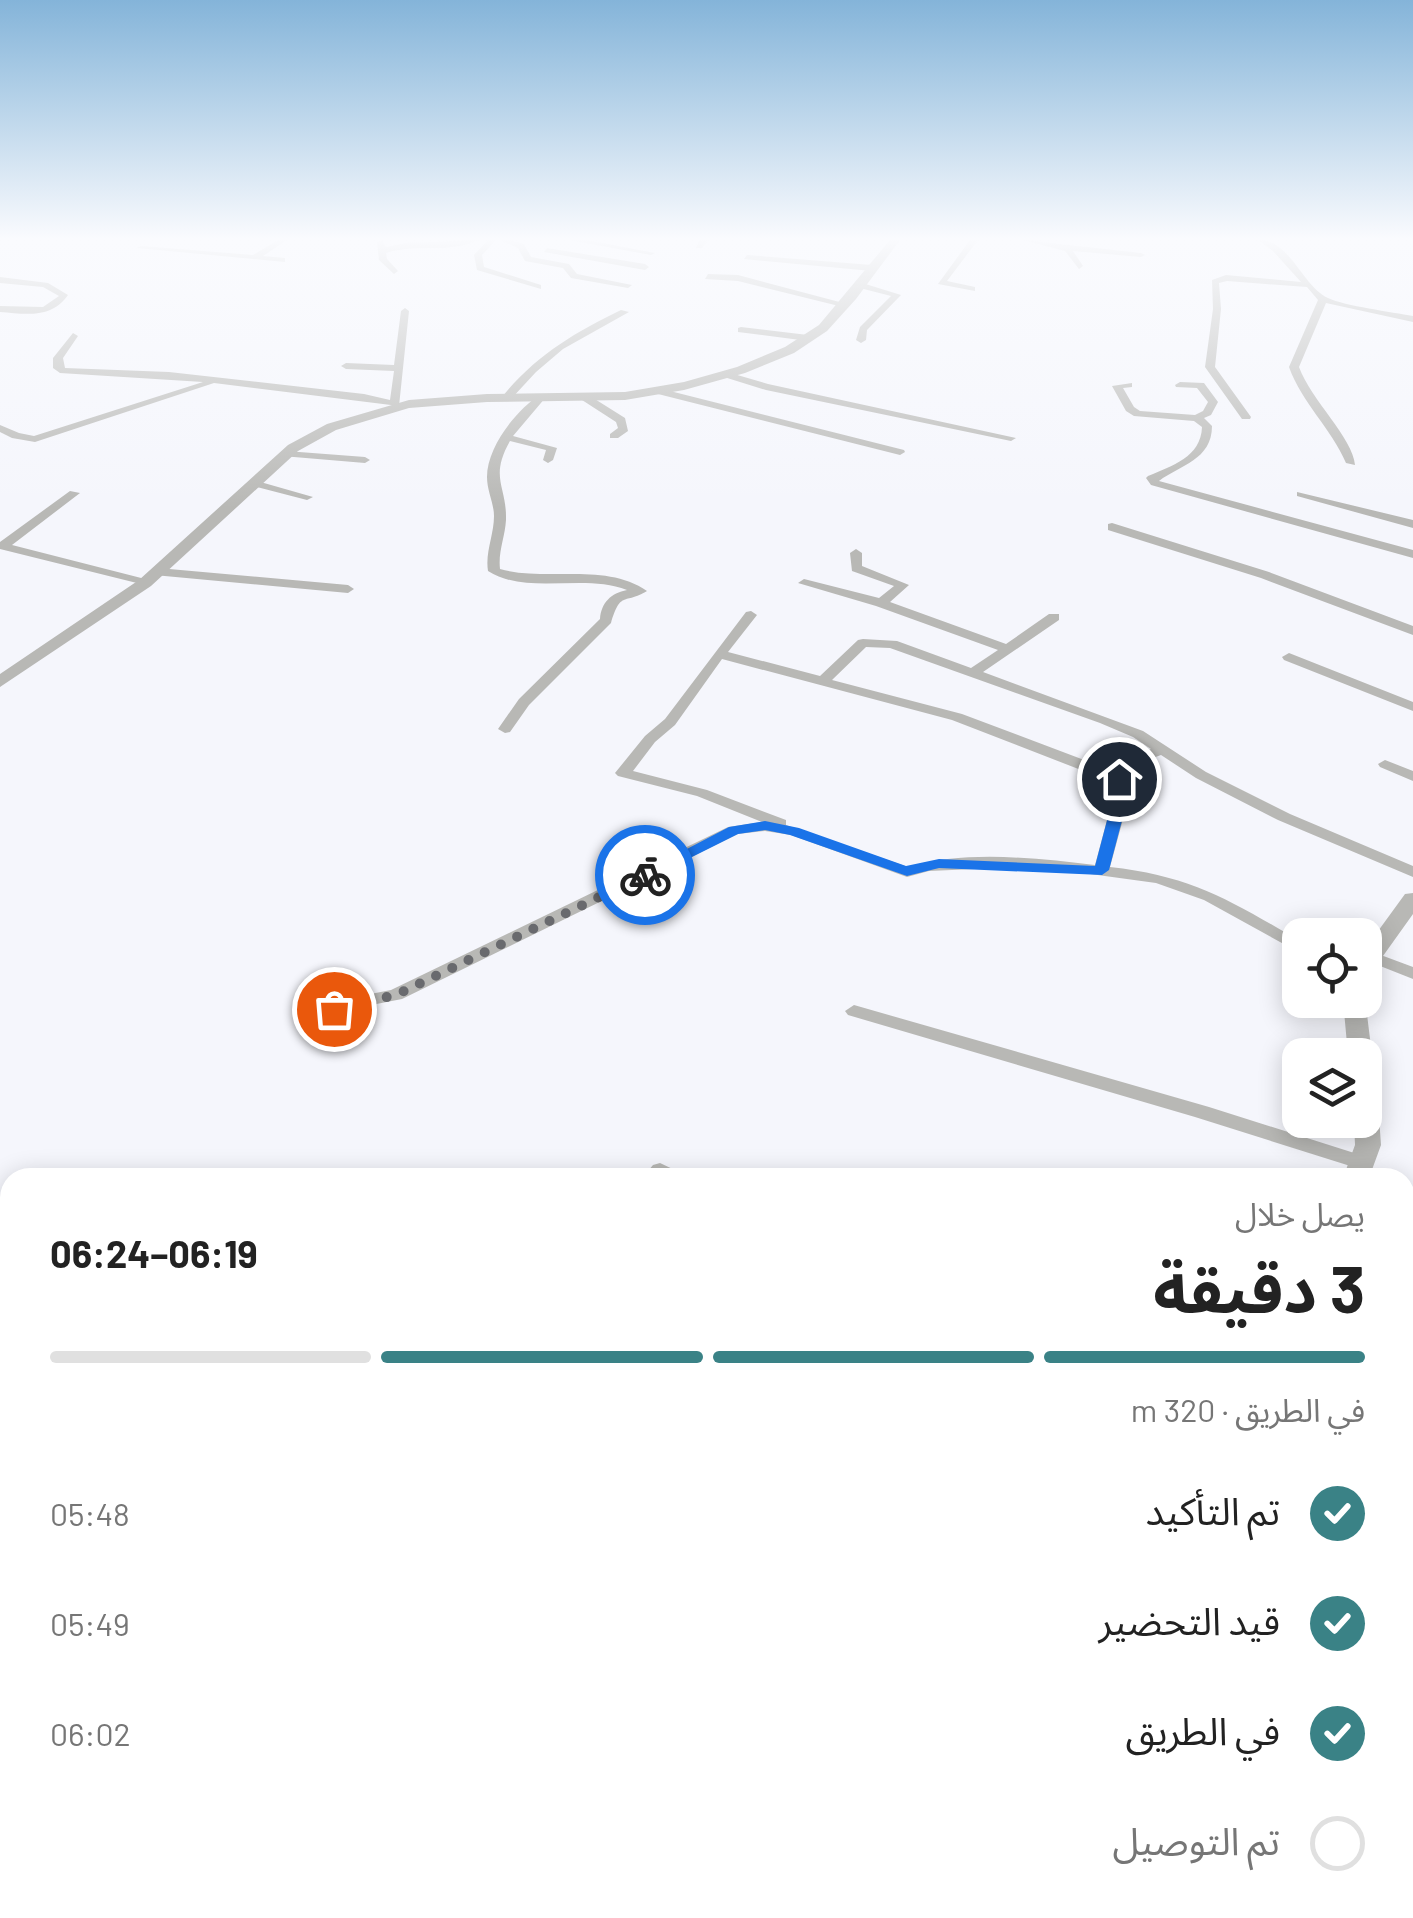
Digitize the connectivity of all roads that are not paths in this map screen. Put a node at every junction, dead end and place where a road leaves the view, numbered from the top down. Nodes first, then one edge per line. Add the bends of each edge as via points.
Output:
1 (403, 330) edge
2 (590, 330) edge
3 (741, 330) dead end
4 (817, 330) edge
5 (862, 330) edge
6 (1215, 330) edge
7 (1310, 330) edge
8 (73, 336) dead end
9 (808, 338) junction
10 (861, 340) dead end
11 (346, 366) dead end
12 (398, 368) junction
13 (727, 375) junction
14 (214, 381) junction
15 (1128, 385) dead end
16 (1180, 385) dead end
17 (662, 392) junction
18 (507, 397) junction
19 (541, 397) junction
20 (586, 398) junction
21 (395, 404) junction
22 (1197, 418) junction
23 (1246, 418) dead end
24 (0, 428) edge
25 (16, 436) junction
26 (614, 436) dead end
27 (506, 437) junction
28 (1011, 438) dead end
29 (0, 446) edge
30 (900, 452) dead end
31 (286, 454) junction
32 (365, 460) dead end
33 (548, 460) dead end
34 (1351, 463) dead end
35 (253, 483) junction
36 (74, 493) dead end
37 (1301, 494) dead end
38 (307, 497) dead end
39 (1413, 524) edge
40 (1112, 527) dead end
41 (856, 553) dead end
42 (1413, 554) edge
43 (158, 572) junction
44 (145, 582) junction
45 (804, 582) dead end
46 (348, 588) dead end
47 (881, 603) junction
48 (751, 615) dead end
49 (1054, 617) dead end
50 (1413, 631) edge
51 (1006, 648) junction
52 (719, 654) junction
53 (1289, 657) dead end
54 (974, 672) junction
55 (823, 681) junction
56 (0, 682) edge
57 (1413, 707) edge
58 (505, 729) dead end
59 (1164, 750) junction
60 (1385, 764) dead end
61 (1102, 771) junction
62 (1413, 776) edge
63 (918, 866) junction
64 (1102, 870) junction
65 (1413, 872) edge
66 (1410, 907) edge
67 (1282, 938) edge
68 (1382, 943) edge
69 (1382, 965) edge
70 (1413, 973) edge
71 (315, 1010) dead end
72 (854, 1012) dead end
73 (1366, 1138) edge
74 (1354, 1168) edge
75 (1359, 1168) edge

1 - 12 street
2 - 18 street via 553,349
3 - 9 street
4 - 9 street
5 - 10 street
6 - 23 street via 1210,368
7 - 34 street via 1294,367 1306,400
8 - 14 street via 58,358 63,371
9 - 13 street
11 - 12 street
12 - 21 street
13 - 17 street
13 - 28 street
14 - 21 street
14 - 25 street via 46,436
15 - 22 street via 1117,386 1138,414
16 - 22 street via 1200,384 1208,392 1213,402
17 - 20 street
17 - 30 street
18 - 19 street
18 - 21 street
19 - 20 street
19 - 27 street
20 - 26 street via 622,420 624,430
21 - 31 street via 336,424
22 - 42 street via 1209,436 1202,448 1152,478 1155,483
24 - 25 street
25 - 29 street
27 - 33 street via 552,448
27 - 58 street via 492,480 500,518 494,571 608,581 640,591 620,595 607,608 606,620
31 - 32 street
31 - 35 street
35 - 38 street
35 - 43 street
36 - 44 street via 3,546
37 - 39 street
40 - 50 street
41 - 47 street via 856,568 904,585
43 - 44 street
43 - 46 street
44 - 56 street
45 - 47 street
47 - 51 street
48 - 52 street
49 - 51 street
51 - 54 street
52 - 55 street
52 - 63 street via 624,773 702,793 862,854
53 - 57 street
54 - 55 street via 871,642 855,648
54 - 59 street via 1090,714
55 - 61 street via 956,717
59 - 61 street
59 - 65 street via 1295,822
60 - 62 street
61 - 64 street via 1119,779 1122,790
63 - 64 street
63 - 71 street via 907,872 779,828 734,830 396,995
64 - 67 street via 1196,890
66 - 68 street
69 - 70 street
72 - 74 street via 1202,1112
73 - 75 street

